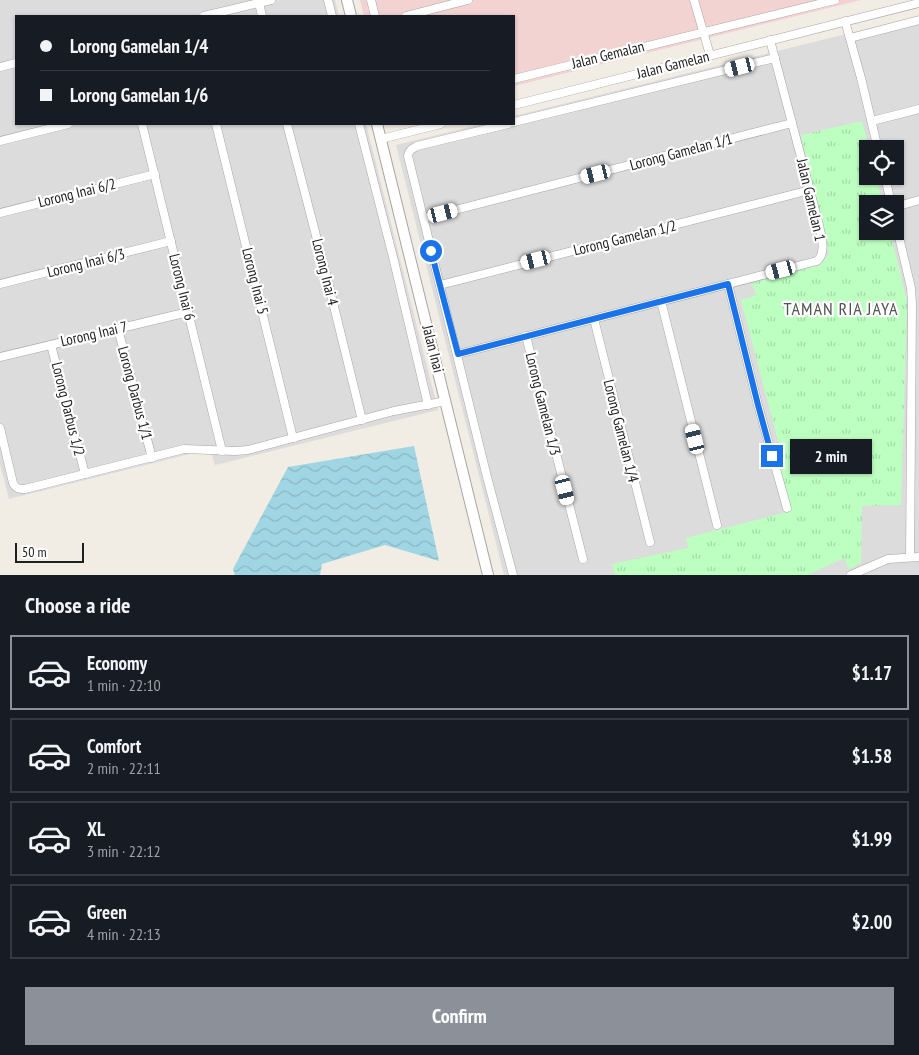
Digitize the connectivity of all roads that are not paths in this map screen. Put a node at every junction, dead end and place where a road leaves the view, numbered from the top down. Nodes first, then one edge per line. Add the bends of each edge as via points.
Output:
1 (271, 0) edge
2 (328, 0) edge
3 (347, 0) edge
4 (371, 0) edge
5 (464, 0) edge
6 (694, 0) edge
7 (835, 0) edge
8 (259, 3) junction
9 (919, 3) edge
10 (208, 15) edge
11 (262, 15) edge
12 (332, 15) edge
13 (351, 15) edge
14 (375, 15) edge
15 (410, 15) edge
16 (919, 20) edge
17 (845, 21) junction
18 (703, 32) junction
19 (850, 38) junction
20 (770, 40) junction
21 (710, 55) junction
22 (775, 58) junction
23 (15, 63) edge
24 (0, 67) edge
25 (515, 79) edge
26 (515, 105) edge
27 (919, 109) edge
28 (872, 121) junction
29 (515, 122) edge
30 (792, 123) junction
31 (64, 125) edge
32 (142, 125) edge
33 (216, 125) edge
34 (287, 125) edge
35 (359, 125) edge
36 (377, 125) edge
37 (437, 125) edge
38 (504, 125) edge
39 (381, 139) junction
40 (876, 140) edge
41 (0, 141) edge
42 (155, 174) junction
43 (810, 190) junction
44 (919, 200) edge
45 (904, 204) edge
46 (0, 213) edge
47 (424, 218) junction
48 (901, 240) edge
49 (171, 241) junction
50 (0, 284) edge
51 (728, 284) junction
52 (440, 285) junction
53 (916, 294) edge
54 (661, 301) junction
55 (188, 312) junction
56 (594, 319) junction
57 (118, 329) junction
58 (526, 336) junction
59 (51, 345) junction
60 (458, 354) junction
61 (0, 357) edge
62 (446, 401) junction
63 (428, 404) junction
64 (362, 420) junction
65 (0, 428) edge
66 (293, 438) junction
67 (222, 451) junction
68 (152, 458) junction
69 (915, 469) edge
70 (85, 474) junction
71 (787, 508) dead end
72 (717, 525) dead end
73 (650, 542) dead end
74 (910, 557) junction
75 (919, 557) edge
76 (583, 559) dead end
77 (488, 575) edge
78 (513, 575) edge
79 (851, 575) edge

1 - 8 street
2 - 12 street
3 - 13 street
4 - 14 street
5 - 15 street
6 - 18 street
7 - 18 street, Jalan Gemalan
8 - 10 street
8 - 11 street
9 - 17 street, Jalan Gamelan
16 - 19 street
17 - 19 street
17 - 20 street, Jalan Gamelan
18 - 21 street
18 - 25 street, Jalan Gemalan
19 - 28 street
20 - 21 street, Jalan Gamelan
20 - 22 street, Jalan Gamelan 1
21 - 26 street, Jalan Gamelan
22 - 29 street
22 - 30 street, Jalan Gamelan 1
23 - 24 street
27 - 28 street
28 - 40 street
30 - 43 street, Jalan Gamelan 1
30 - 47 street, Lorong Gamelan 1/1
31 - 41 street
32 - 42 street, Lorong Inai 6
33 - 66 street, Lorong Inai 5
34 - 64 street, Lorong Inai 4
35 - 63 street
36 - 39 street, Jalan Inai
37 - 39 street
38 - 47 street via 417,146 409,152
39 - 62 street, Jalan Inai
42 - 46 street, Lorong Inai 6/2
42 - 49 street, Lorong Inai 6
43 - 51 street, Jalan Gamelan 1 via 822,243 820,258
43 - 52 street, Lorong Gamelan 1/2
44 - 45 street
47 - 52 street
48 - 53 street
49 - 50 street, Lorong Inai 6/3
49 - 55 street, Lorong Inai 6
51 - 54 street, Jalan Gamelan 1
51 - 71 street
52 - 60 street
53 - 69 street
54 - 56 street, Jalan Gamelan 1
54 - 72 street
55 - 57 street, Lorong Inai 7
55 - 67 street, Lorong Inai 6
56 - 58 street, Jalan Gamelan 1
56 - 73 street, Lorong Gamelan 1/4
57 - 59 street, Lorong Inai 7
57 - 68 street, Lorong Darbus 1/1
58 - 60 street, Jalan Gamelan 1
58 - 76 street, Lorong Gamelan 1/3
59 - 61 street, Lorong Inai 7
59 - 70 street, Lorong Darbus 1/2
60 - 78 street
62 - 63 street
62 - 77 street, Jalan Inai
63 - 64 street
64 - 66 street
65 - 70 street via 14,487 25,489
66 - 67 street via 241,451
67 - 68 street via 184,449
68 - 70 street
69 - 74 street
74 - 75 street
74 - 79 street via 881,561

